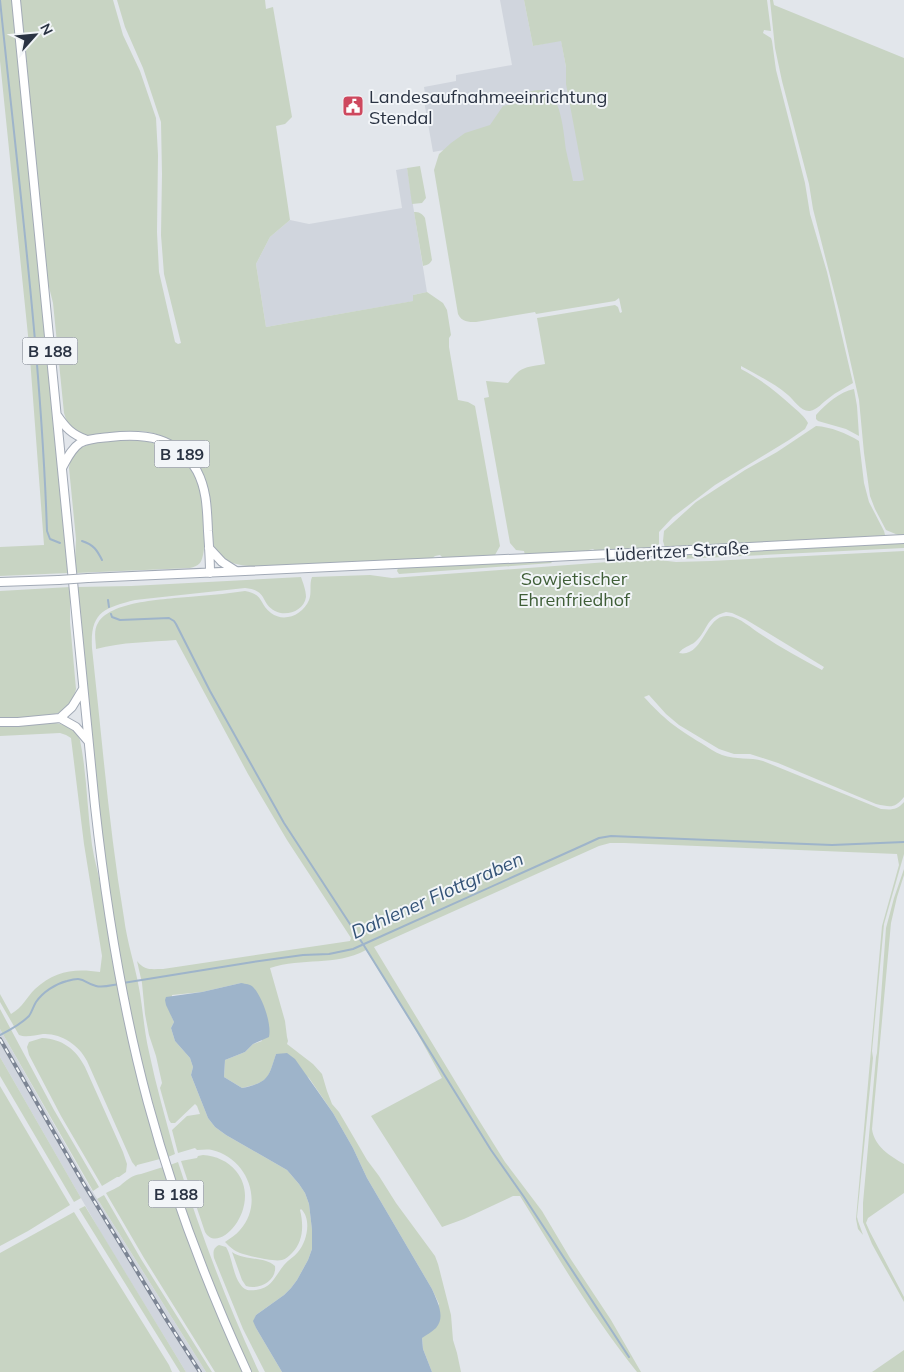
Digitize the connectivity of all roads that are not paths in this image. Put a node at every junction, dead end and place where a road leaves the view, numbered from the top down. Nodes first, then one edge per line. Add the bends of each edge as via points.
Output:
1 (16, 0) edge
2 (56, 414) junction
3 (87, 440) junction
4 (62, 469) junction
5 (904, 539) edge
6 (209, 548) junction
7 (238, 572) junction
8 (210, 573) junction
9 (0, 582) edge
10 (83, 689) junction
11 (60, 718) junction
12 (0, 722) edge
13 (88, 741) junction
14 (247, 1372) edge

1 - 2 main road, B 188
2 - 3 main road via 70,432
2 - 4 main road
3 - 4 main road via 72,450
3 - 6 main road, B 189 via 145,436 163,441 182,453 196,470 204,489
4 - 10 main road, B 188
5 - 7 main road, Lüderitzer Straße
6 - 7 main road
6 - 8 main road, B 189
7 - 8 main road, Lüderitzer Straße
8 - 9 main road, Lüderitzer Straße, bridge
10 - 11 main road via 72,707
10 - 13 main road, B 188
11 - 12 main road
11 - 13 main road via 76,727
13 - 14 main road, B 188 via 102,871 119,975 148,1104 174,1189 211,1289

